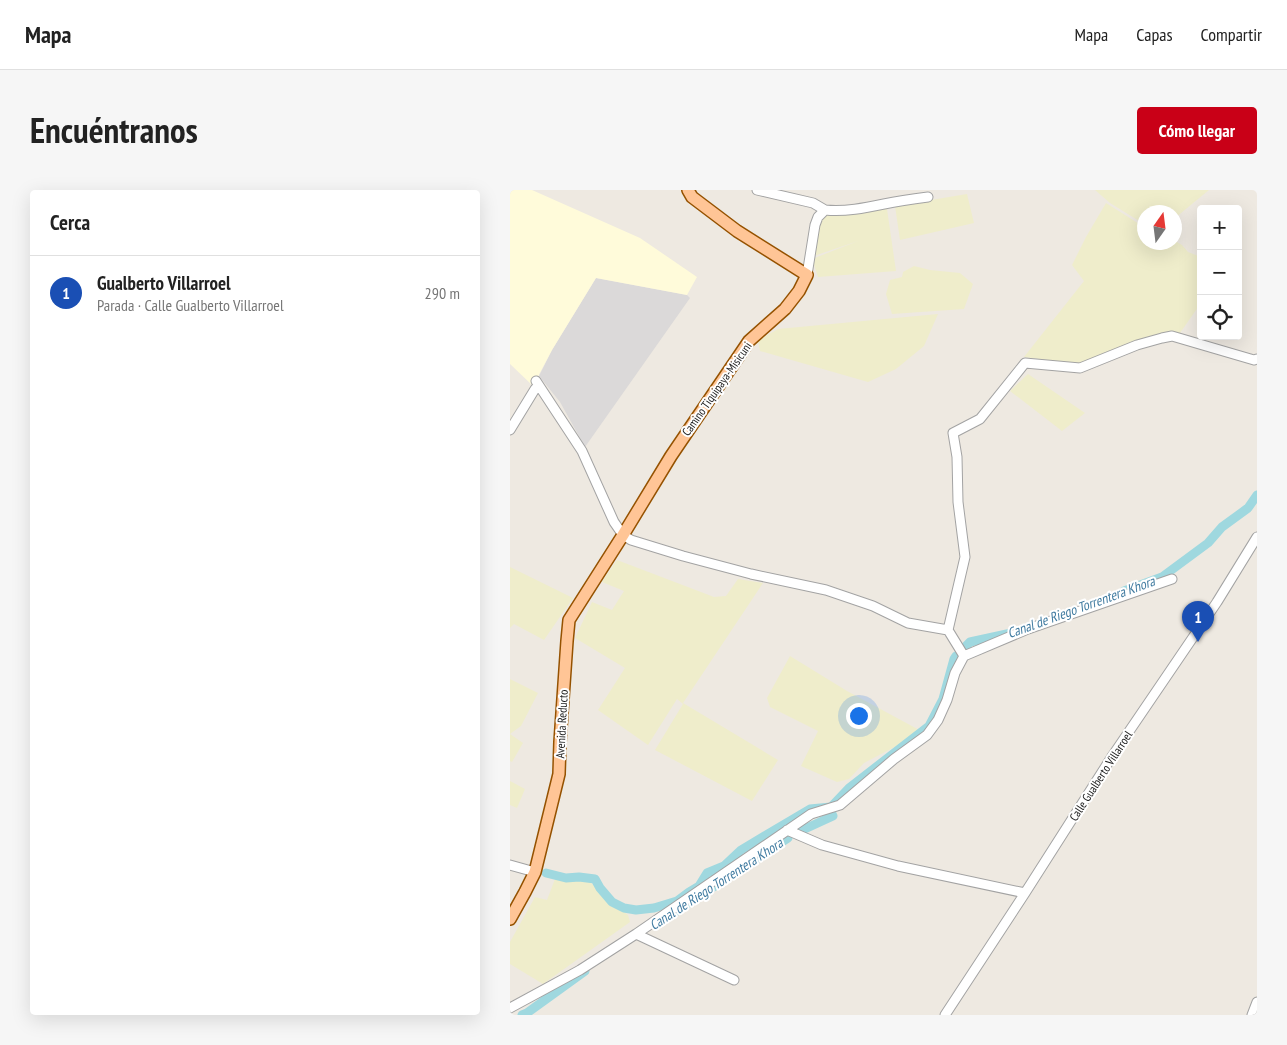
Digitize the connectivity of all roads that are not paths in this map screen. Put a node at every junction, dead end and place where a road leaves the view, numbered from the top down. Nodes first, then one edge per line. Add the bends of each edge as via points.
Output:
1 (688, 190) edge
2 (757, 190) edge
3 (928, 197) dead end
4 (825, 210) junction
5 (807, 275) junction
6 (1257, 359) edge
7 (510, 430) edge
8 (623, 535) junction
9 (1257, 537) edge
10 (1172, 579) dead end
11 (948, 630) junction
12 (964, 656) junction
13 (787, 830) junction
14 (510, 865) edge
15 (535, 872) junction
16 (1025, 893) junction
17 (510, 919) edge
18 (636, 934) junction
19 (734, 980) dead end
20 (1257, 1002) edge
21 (510, 1008) edge
22 (945, 1015) edge
23 (1252, 1015) edge

1 - 5 main road via 692,197 737,231
2 - 4 street via 812,203
3 - 4 street via 865,209
4 - 5 street via 815,225
5 - 8 main road, Camino Tiquipaya-Misicuni via 785,308 749,341 671,456
6 - 11 street via 1172,336 1138,345 1080,368 1025,363 980,419 953,433 965,557
7 - 8 street via 538,384 582,451
8 - 11 street via 743,572 826,590 873,606 908,623
8 - 15 main road, Avenida Reducto via 569,620 559,774
9 - 16 street, Calle Gualberto Villarroel
10 - 12 street via 1028,629
11 - 12 street
12 - 13 street via 938,720 927,735 840,805 811,814
13 - 16 street via 822,845 898,866
13 - 18 street
14 - 15 street
15 - 17 main road, Avenida Reducto
16 - 22 street, Calle Gualberto Villarroel
18 - 19 street
18 - 21 street via 580,970
20 - 23 street

